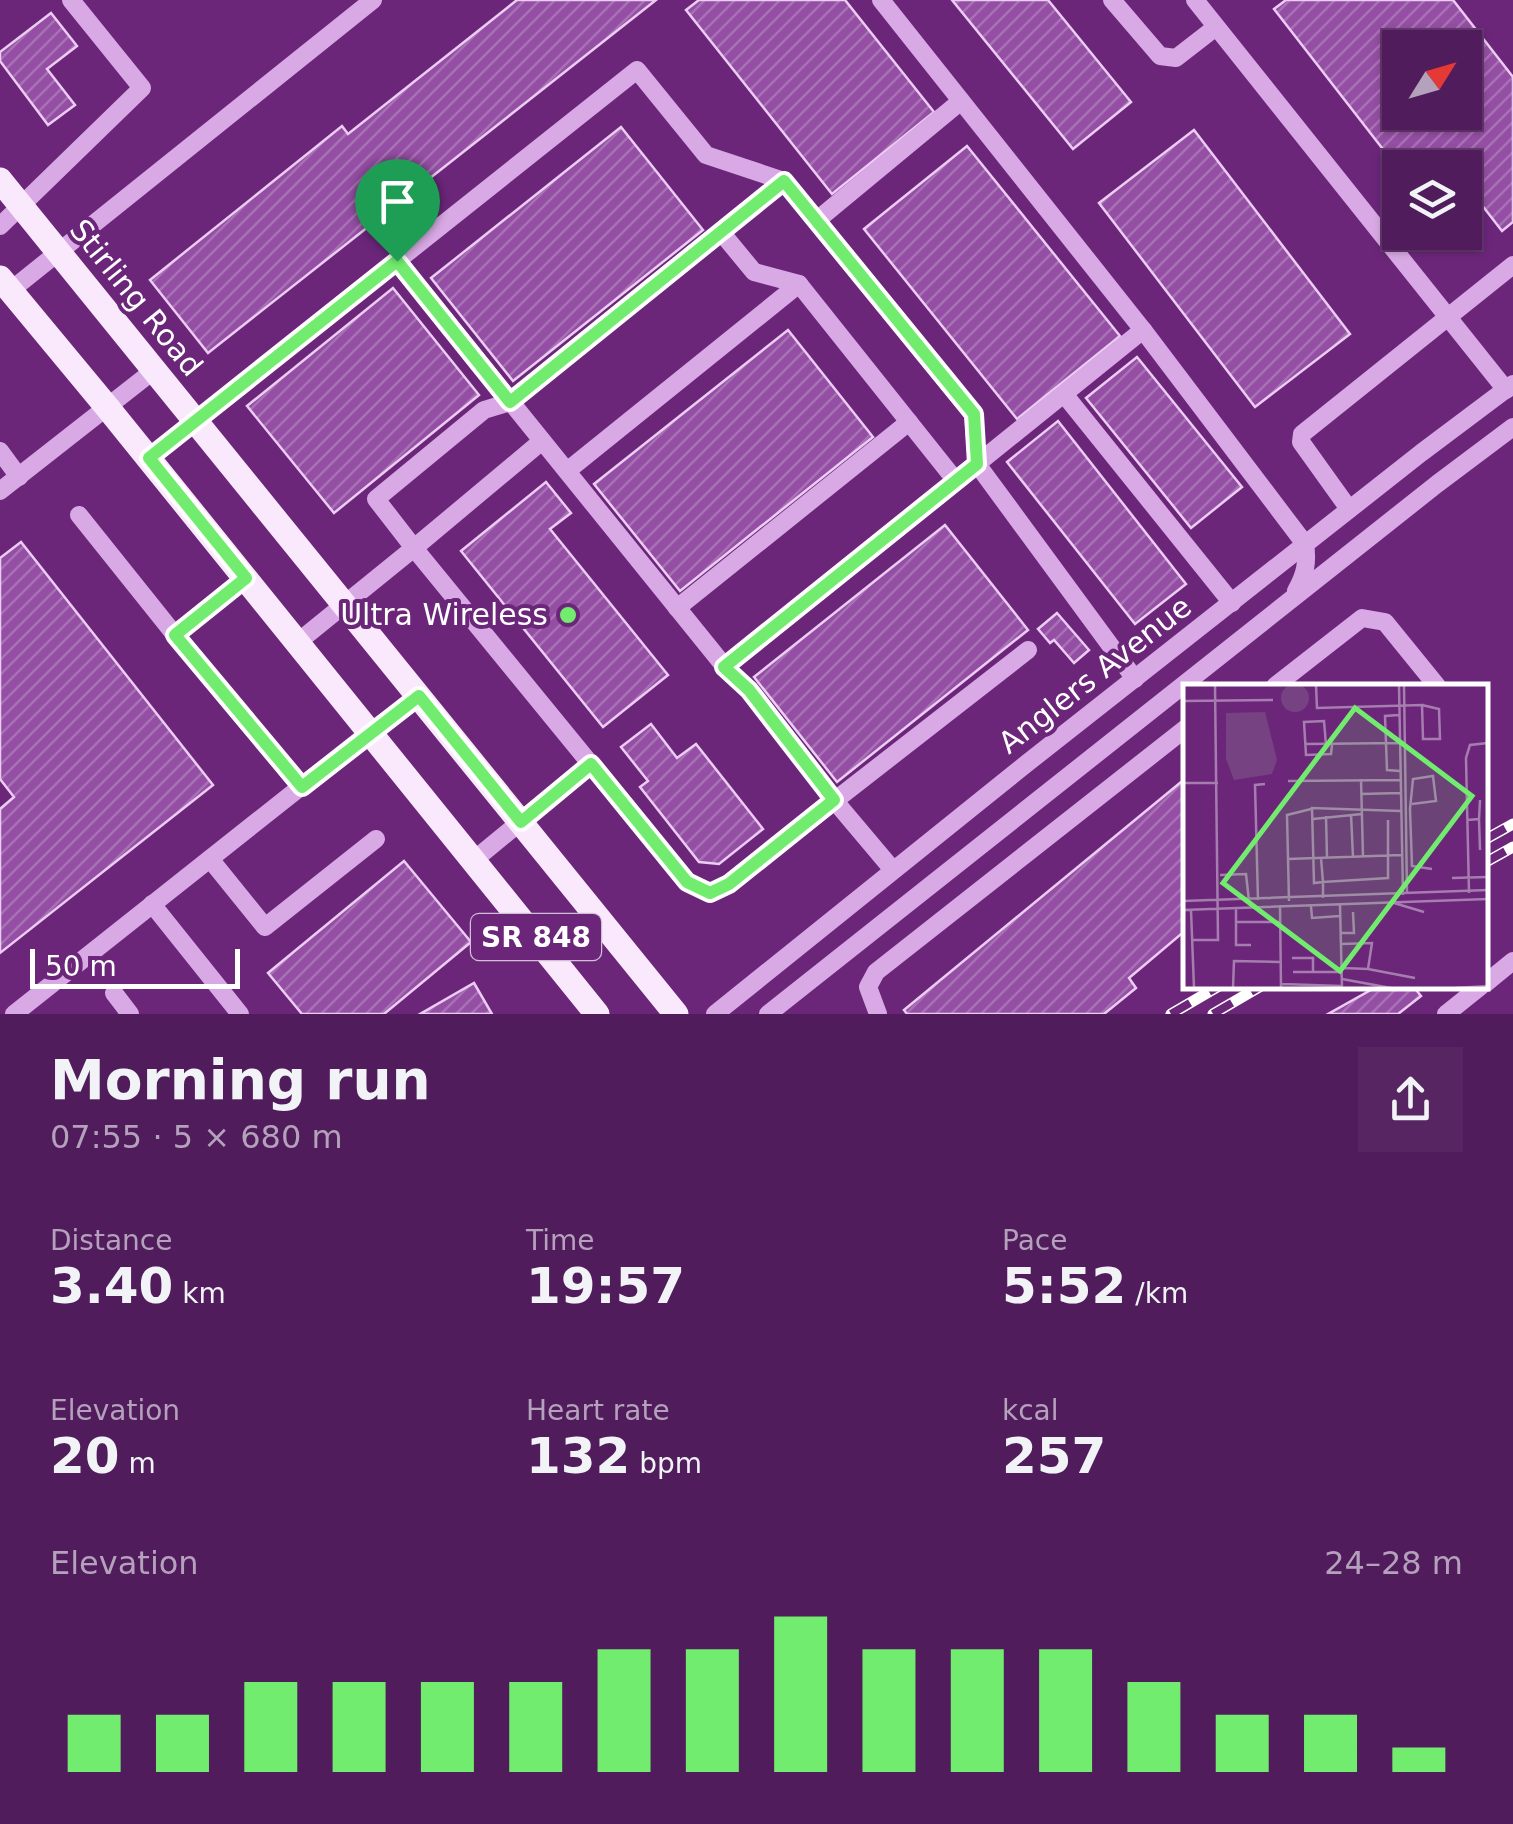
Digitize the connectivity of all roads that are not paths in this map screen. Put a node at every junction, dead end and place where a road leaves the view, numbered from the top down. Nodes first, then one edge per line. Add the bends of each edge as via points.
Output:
1 (72, 0) edge
2 (373, 0) edge
3 (881, 0) edge
4 (1112, 0) edge
5 (1195, 0) edge
6 (1216, 26) junction
7 (961, 101) junction
8 (0, 180) edge
9 (784, 181) junction
10 (20, 206) junction
11 (816, 220) junction
12 (0, 226) edge
13 (721, 232) junction
14 (58, 253) junction
15 (397, 261) junction
16 (1513, 266) edge
17 (5, 284) edge
18 (800, 284) junction
19 (1446, 317) junction
20 (1143, 330) junction
21 (153, 371) junction
22 (1509, 387) edge
23 (1064, 394) junction
24 (510, 402) junction
25 (108, 408) junction
26 (195, 422) junction
27 (909, 422) junction
28 (1513, 427) edge
29 (542, 441) junction
30 (0, 452) edge
31 (149, 458) junction
32 (977, 464) junction
33 (566, 471) junction
34 (19, 477) junction
35 (956, 482) junction
36 (0, 491) edge
37 (1350, 509) junction
38 (80, 515) dead end
39 (1305, 544) junction
40 (414, 548) junction
41 (246, 578) junction
42 (1290, 600) junction
43 (1232, 603) junction
44 (344, 605) junction
45 (677, 608) junction
46 (175, 635) junction
47 (298, 642) junction
48 (1028, 650) dead end
49 (724, 667) junction
50 (1135, 679) junction
51 (1185, 684) edge
52 (1278, 684) edge
53 (1434, 684) edge
54 (1183, 685) edge
55 (419, 696) junction
56 (1183, 730) edge
57 (370, 732) junction
58 (591, 764) junction
59 (302, 787) junction
60 (834, 800) junction
61 (521, 822) junction
62 (376, 839) dead end
63 (210, 859) junction
64 (474, 860) junction
65 (953, 869) junction
66 (893, 870) junction
67 (970, 898) junction
68 (152, 904) junction
69 (1513, 960) edge
70 (1488, 980) edge
71 (114, 993) dead end
72 (1471, 1006) edge
73 (20, 1012) edge
74 (130, 1014) edge
75 (240, 1014) edge
76 (598, 1014) edge
77 (676, 1014) edge
78 (715, 1014) edge
79 (768, 1014) edge
80 (878, 1014) edge
81 (1446, 1014) edge

1 - 10 street via 142,88
2 - 14 street
3 - 7 street
4 - 6 street via 1160,56 1176,58
5 - 6 street
6 - 19 street
7 - 11 street
7 - 20 street
8 - 10 main road, Stirling Road / SR 848
9 - 11 street
9 - 13 street
9 - 15 street via 706,155 637,70
10 - 12 street
10 - 14 main road, Stirling Road / SR 848
11 - 32 street via 974,414
13 - 18 street via 754,272
13 - 24 street
14 - 17 street
14 - 21 main road, Stirling Road / SR 848
15 - 24 street
15 - 26 street
16 - 19 street
17 - 25 main road, SR 848
18 - 27 street
18 - 33 street
19 - 22 street
19 - 37 street via 1302,434 1301,442
20 - 23 street
20 - 39 street
21 - 25 street
21 - 26 main road, Stirling Road / SR 848
22 - 37 street, Anglers Avenue
23 - 32 street
23 - 43 street
24 - 29 street
24 - 40 street via 484,410 376,499
25 - 31 main road, SR 848
25 - 34 street
26 - 31 street
26 - 44 main road, Stirling Road / SR 848
27 - 35 street
27 - 45 street
28 - 42 street, Anglers Avenue
29 - 33 street
29 - 40 street
30 - 34 street
31 - 41 main road, SR 848
32 - 35 street
32 - 50 street
33 - 45 street
34 - 36 street
35 - 49 street
37 - 39 street, Anglers Avenue
38 - 46 street
39 - 42 street via 1308,561
39 - 43 street, Anglers Avenue
40 - 44 street
40 - 58 street
41 - 46 street
41 - 47 main road, SR 848
42 - 51 street, Anglers Avenue
43 - 50 street, Anglers Avenue
44 - 47 street
44 - 55 main road, Stirling Road / SR 848
45 - 49 street
46 - 59 street
47 - 57 main road, SR 848
48 - 60 street
49 - 60 street
50 - 66 street, Anglers Avenue
52 - 53 street via 1362,618 1385,622
54 - 65 street, Anglers Avenue
55 - 57 street
55 - 61 main road, Stirling Road / SR 848
56 - 67 street
57 - 59 street
57 - 64 main road, SR 848
58 - 60 street via 687,882 710,893
58 - 61 street
59 - 63 street
60 - 66 street
61 - 64 street
61 - 77 main road, Stirling Road / SR 848
62 - 63 street via 265,927
63 - 68 street
64 - 76 main road, SR 848
65 - 67 street
65 - 79 street, Anglers Avenue
66 - 78 street, Anglers Avenue
67 - 80 street via 876,972 868,987
68 - 73 street
68 - 75 street
69 - 70 street
71 - 74 street
72 - 81 street

